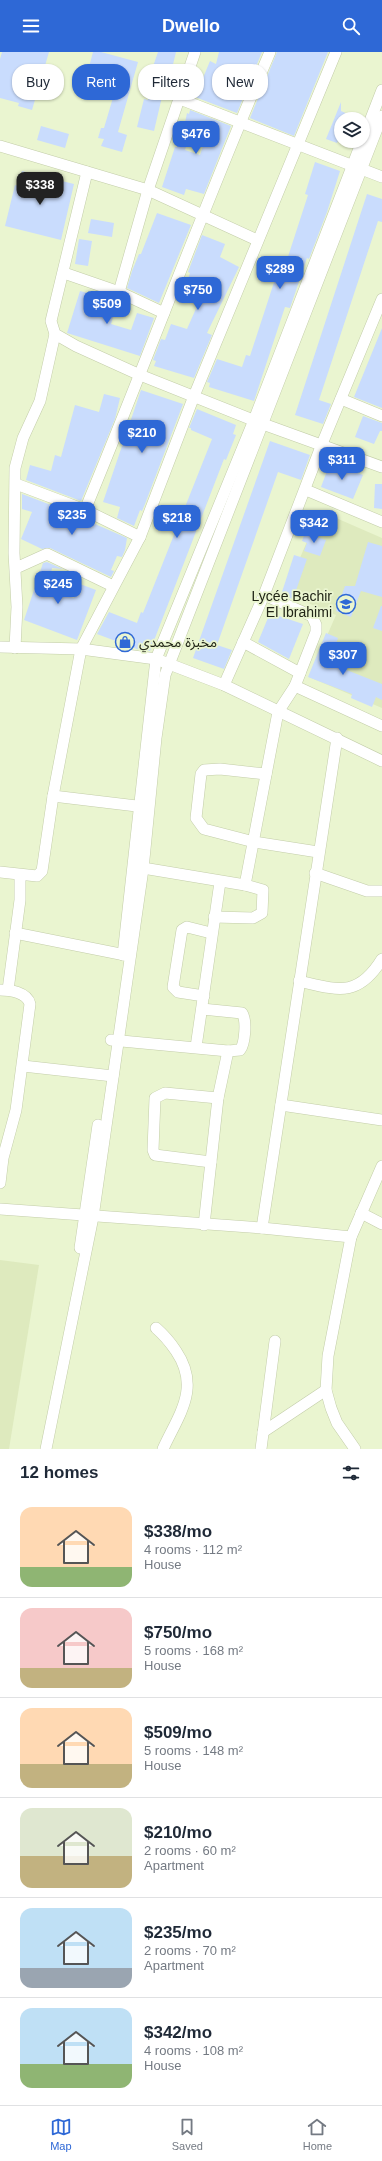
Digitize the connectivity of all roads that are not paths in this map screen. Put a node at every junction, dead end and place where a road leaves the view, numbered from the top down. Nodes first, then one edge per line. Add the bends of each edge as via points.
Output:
1 (195, 52) edge
2 (270, 52) edge
3 (336, 52) edge
4 (191, 64) edge
5 (382, 90) edge
6 (180, 100) edge
7 (183, 100) edge
8 (382, 116) edge
9 (240, 122) junction
10 (370, 122) edge
11 (296, 144) junction
12 (0, 146) edge
13 (361, 148) edge
14 (357, 168) junction
15 (87, 172) junction
16 (382, 177) edge
17 (148, 190) junction
18 (204, 215) junction
19 (257, 240) junction
20 (64, 273) junction
21 (119, 292) junction
22 (382, 299) edge
23 (164, 313) junction
24 (379, 314) edge
25 (55, 334) junction
26 (140, 375) junction
27 (194, 396) junction
28 (341, 399) junction
29 (382, 416) edge
30 (258, 422) junction
31 (322, 444) junction
32 (382, 467) edge
33 (16, 484) junction
34 (306, 490) junction
35 (85, 510) junction
36 (382, 522) edge
37 (140, 537) junction
38 (16, 568) junction
39 (113, 586) junction
40 (264, 595) junction
41 (243, 642) junction
42 (0, 647) edge
43 (15, 648) junction
44 (81, 649) junction
45 (156, 659) junction
46 (169, 663) junction
47 (300, 673) junction
48 (224, 685) junction
49 (295, 686) junction
50 (278, 712) junction
51 (382, 726) edge
52 (337, 738) junction
53 (382, 760) edge
54 (266, 774) junction
55 (53, 796) junction
56 (144, 807) junction
57 (254, 842) junction
58 (318, 852) junction
59 (138, 868) junction
60 (0, 872) edge
61 (315, 873) junction
62 (20, 875) junction
63 (220, 882) junction
64 (245, 885) junction
65 (382, 891) edge
66 (214, 917) junction
67 (15, 933) junction
68 (211, 933) junction
69 (127, 956) junction
70 (382, 959) edge
71 (299, 981) junction
72 (4, 990) edge
73 (204, 996) junction
74 (202, 1009) junction
75 (114, 1040) junction
76 (196, 1047) junction
77 (228, 1051) junction
78 (23, 1066) junction
79 (109, 1075) junction
80 (218, 1098) junction
81 (280, 1105) junction
82 (382, 1120) edge
83 (211, 1162) junction
84 (381, 1169) edge
85 (0, 1183) edge
86 (0, 1209) edge
87 (361, 1213) junction
88 (89, 1217) junction
89 (382, 1224) edge
90 (204, 1225) junction
91 (262, 1228) junction
92 (351, 1237) junction
93 (156, 1328) dead end
94 (275, 1341) dead end
95 (326, 1390) junction
96 (263, 1432) junction
97 (262, 1448) edge
98 (46, 1449) edge
99 (163, 1449) edge
100 (355, 1449) edge

1 - 4 street
2 - 9 street
3 - 11 street
5 - 10 street
6 - 17 street
7 - 9 street
8 - 14 street
9 - 11 street
9 - 18 street
11 - 14 street
11 - 19 street
12 - 15 street
13 - 14 street
14 - 16 street
14 - 30 street
15 - 17 street
15 - 20 street
17 - 18 street
17 - 21 street
18 - 19 street
18 - 23 street
19 - 27 street
20 - 21 street
20 - 25 street via 51,321
21 - 23 street
22 - 24 street
23 - 26 street
24 - 28 street
25 - 26 street
25 - 33 street via 40,401 16,458
26 - 27 street
26 - 35 street
27 - 30 street
27 - 37 street
28 - 29 street
28 - 31 street
30 - 31 street
30 - 45 street
30 - 46 street
31 - 32 street
31 - 34 street
33 - 35 street
33 - 38 street
34 - 36 street
34 - 40 street
35 - 37 street
37 - 39 street
38 - 39 street via 47,554
38 - 43 street
39 - 44 street
40 - 41 street
40 - 47 street via 312,616 314,620 316,632
41 - 47 street
41 - 48 street
42 - 43 street
43 - 44 street
44 - 45 street
44 - 55 street
45 - 46 street
45 - 56 street
46 - 48 street
46 - 56 street
47 - 49 street
48 - 50 street
49 - 50 street
49 - 51 street
50 - 52 street
50 - 54 street
52 - 53 street
52 - 58 street
54 - 57 street
54 - 57 street via 214,769 204,770 201,774 196,818 198,822 204,829
55 - 56 street
55 - 62 street via 41,873 37,876
56 - 59 street
57 - 58 street
57 - 64 street
58 - 61 street
59 - 63 street
59 - 69 street
60 - 62 street
61 - 65 street via 359,888
61 - 71 street
62 - 67 street via 20,900
63 - 64 street
63 - 66 street
64 - 66 street via 261,888 261,915 254,918
66 - 68 street
67 - 69 street
67 - 72 street
68 - 73 street
68 - 73 street via 186,927 182,930 173,986 178,992
69 - 75 street
70 - 71 street via 376,969 355,987 343,990
71 - 81 street
72 - 78 street via 25,996 30,1004
73 - 74 street
74 - 76 street
74 - 77 street via 239,1012 244,1016 242,1048 238,1051
75 - 76 street
75 - 79 street
76 - 77 street
77 - 80 street
78 - 79 street
78 - 85 street
79 - 88 street
80 - 83 street
80 - 83 street via 165,1093 155,1098 155,1155
81 - 82 street
81 - 91 street
83 - 90 street
84 - 87 street
86 - 88 street
87 - 89 street
87 - 92 street
88 - 90 street
88 - 98 street via 81,1286
90 - 91 street
91 - 92 street
92 - 95 street via 332,1327
93 - 99 street via 165,1336 184,1363 188,1380 185,1399
94 - 96 street
95 - 96 street
95 - 100 street via 337,1423
96 - 97 street

